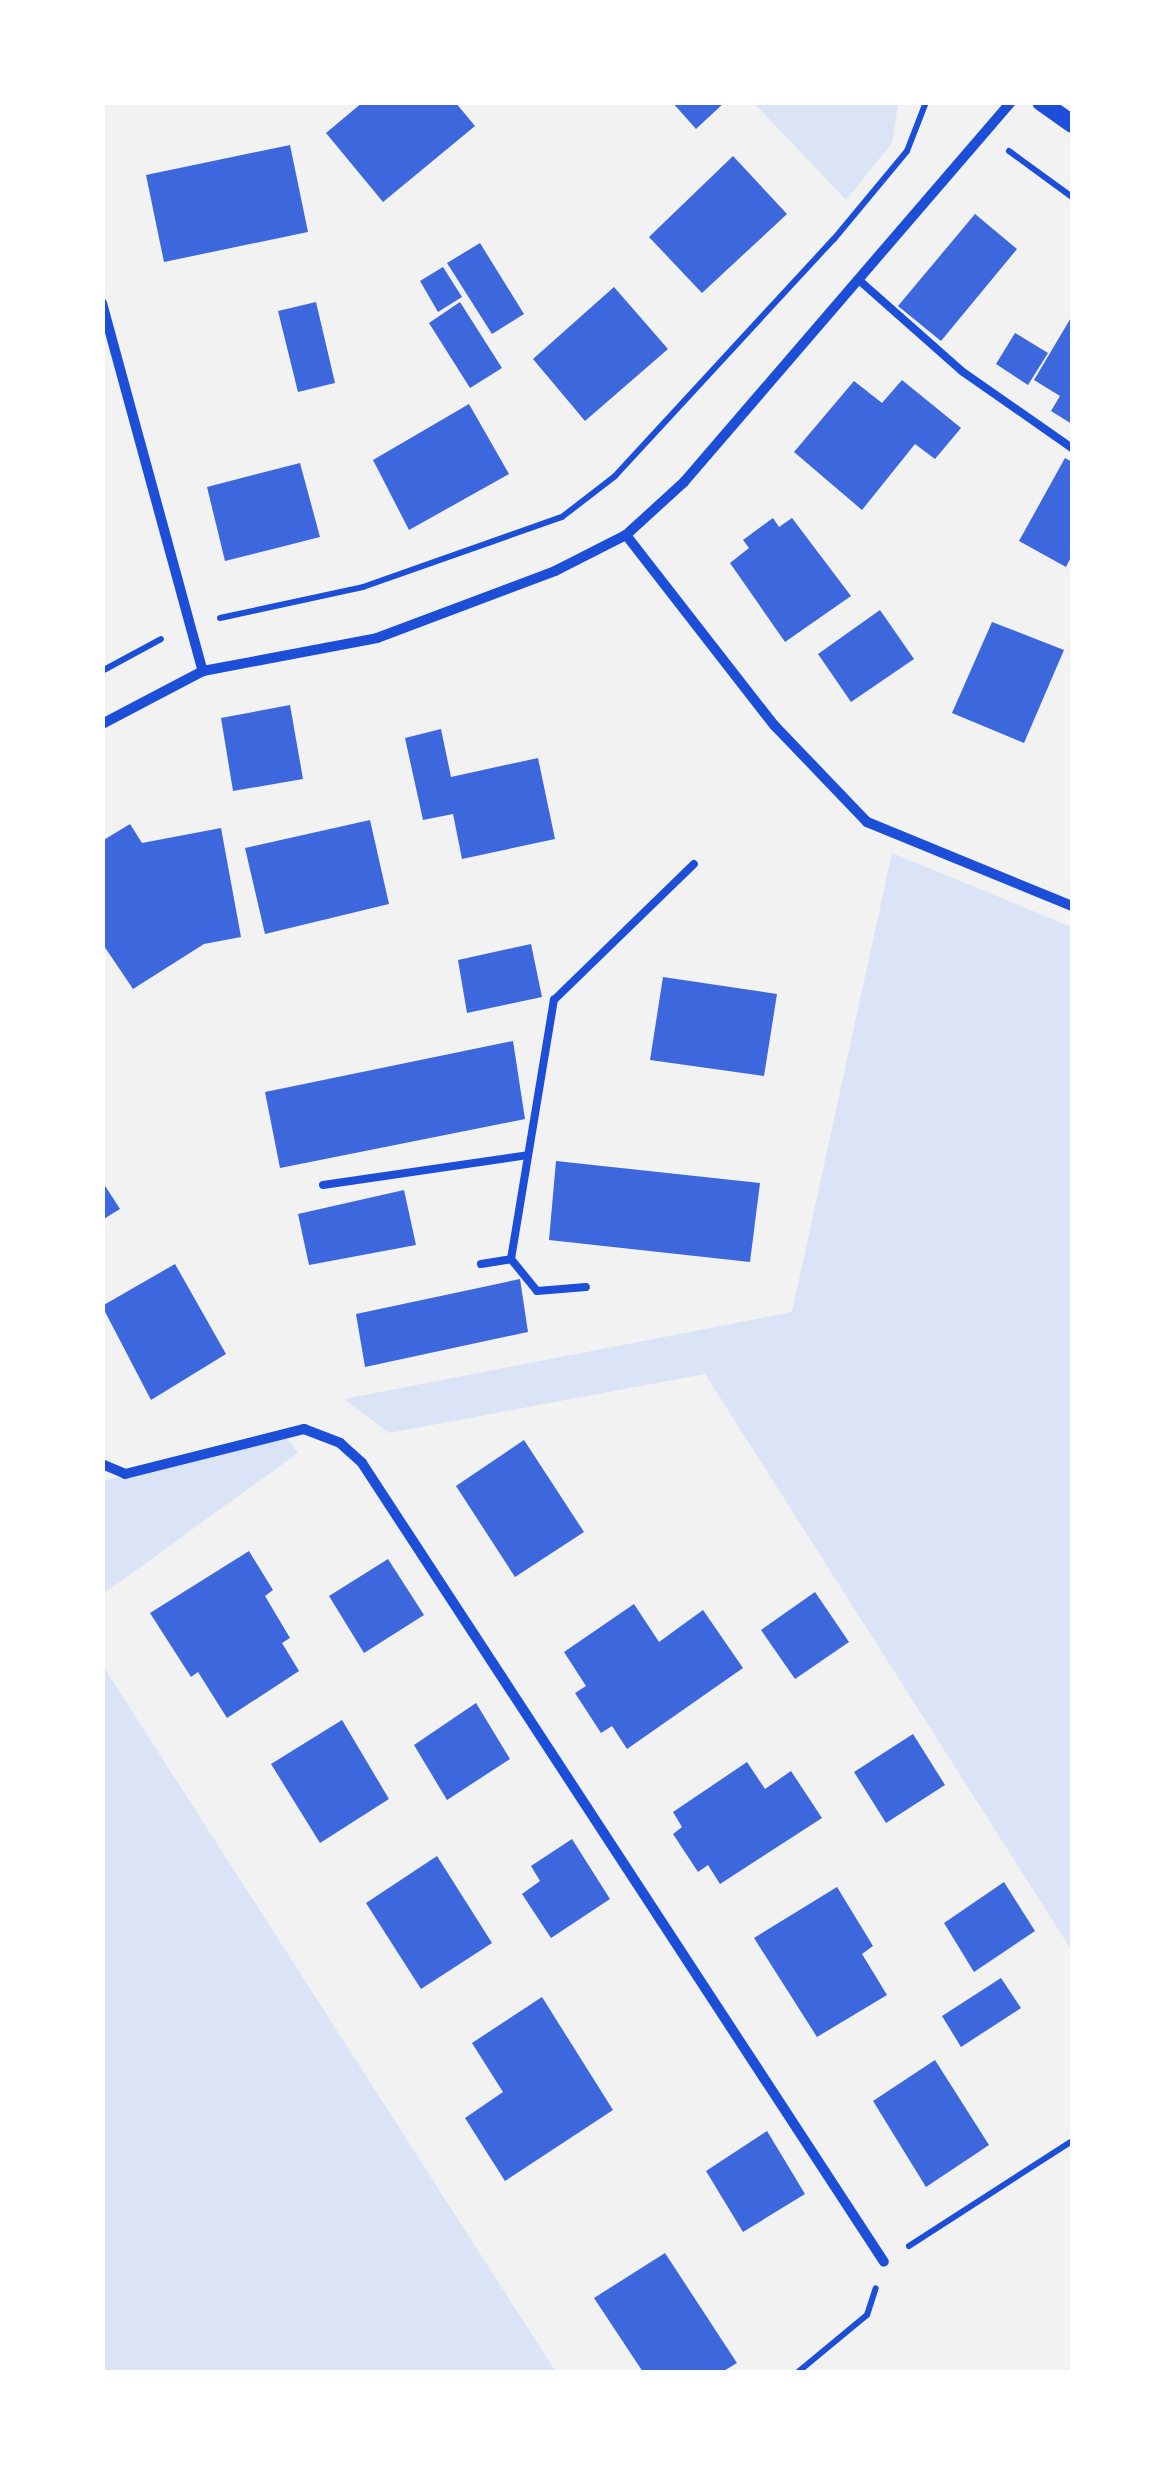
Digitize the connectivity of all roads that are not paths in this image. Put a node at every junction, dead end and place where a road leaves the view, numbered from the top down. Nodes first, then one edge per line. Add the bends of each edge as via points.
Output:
1 (1012, 102) edge
2 (1041, 102) edge
3 (1072, 124) edge
4 (860, 280) junction
5 (102, 303) edge
6 (1072, 448) edge
7 (626, 535) junction
8 (203, 671) junction
9 (102, 724) edge
10 (694, 864) dead end
11 (1072, 906) edge
12 (528, 1155) junction
13 (323, 1185) dead end
14 (511, 1259) junction
15 (481, 1264) dead end
16 (586, 1287) dead end
17 (102, 1464) edge
18 (884, 2262) road end

1 - 4 street
2 - 3 street
4 - 6 lane via 963,372
4 - 7 street via 684,482
5 - 8 street
7 - 8 street via 555,571 377,638
7 - 11 street via 774,724 867,822
8 - 9 street
10 - 12 lane via 554,1000
12 - 13 lane
12 - 14 lane
14 - 15 lane
14 - 16 lane via 537,1291
17 - 18 street via 126,1474 304,1429 340,1443 362,1464

